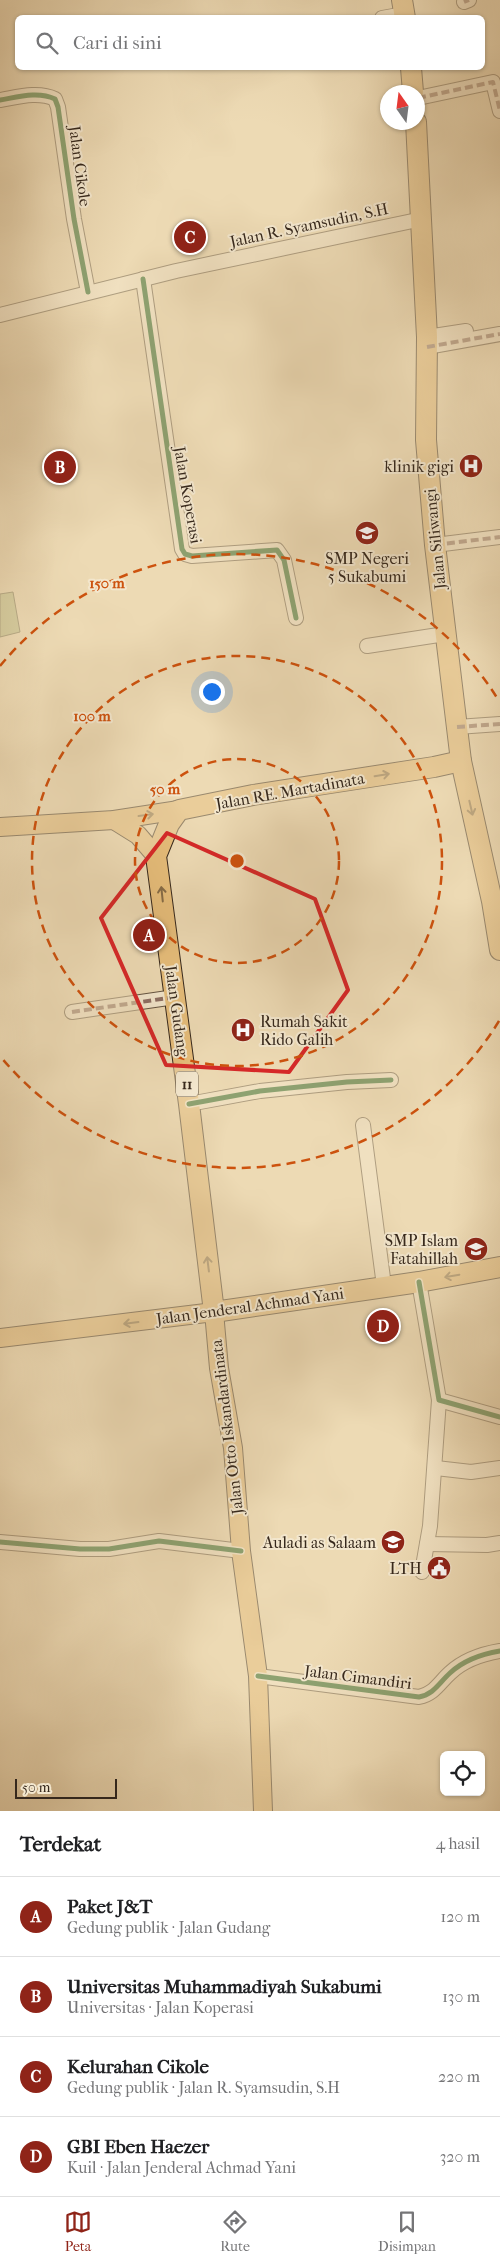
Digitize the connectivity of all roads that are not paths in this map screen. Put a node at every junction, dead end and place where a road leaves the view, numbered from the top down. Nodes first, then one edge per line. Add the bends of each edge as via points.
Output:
1 (404, 11) edge
2 (391, 15) edge
3 (410, 70) edge
4 (412, 85) edge
5 (425, 97) edge
6 (0, 100) edge
7 (500, 111) edge
8 (416, 130) edge
9 (422, 219) junction
10 (143, 279) junction
11 (88, 292) junction
12 (0, 315) edge
13 (500, 326) edge
14 (500, 334) edge
15 (427, 342) junction
16 (500, 537) edge
17 (435, 544) junction
18 (296, 618) dead end
19 (445, 634) junction
20 (367, 646) dead end
21 (500, 724) edge
22 (457, 727) junction
23 (460, 761) junction
24 (178, 810) junction
25 (114, 820) junction
26 (0, 827) edge
27 (156, 856) junction
28 (500, 950) edge
29 (175, 998) junction
30 (72, 1012) dead end
31 (392, 1080) dead end
32 (189, 1104) junction
33 (363, 1125) dead end
34 (500, 1267) edge
35 (419, 1282) junction
36 (384, 1286) junction
37 (214, 1312) junction
38 (0, 1338) edge
39 (439, 1400) junction
40 (500, 1417) edge
41 (436, 1468) junction
42 (500, 1468) edge
43 (0, 1542) edge
44 (500, 1543) edge
45 (427, 1544) junction
46 (241, 1551) junction
47 (422, 1572) dead end
48 (500, 1650) edge
49 (258, 1676) junction
50 (264, 1811) edge

1 - 2 street
3 - 4 highway
5 - 7 street via 494,82
6 - 11 street, Jalan Cikole via 34,95 55,99
8 - 9 highway, Jalan Siliwangi
9 - 10 street, Jalan R. Syamsudin, S.H
9 - 15 highway, Jalan Siliwangi
10 - 11 street, Jalan R. Syamsudin, S.H
10 - 18 street, Jalan Koperasi via 182,549 192,556 277,550 284,560
11 - 12 street, Jalan R. Syamsudin, S.H
13 - 15 street
14 - 15 street
15 - 17 highway, Jalan Siliwangi via 426,440
16 - 17 street
17 - 19 highway, Jalan Siliwangi
19 - 20 street
19 - 22 highway, Jalan Siliwangi
21 - 22 street
22 - 23 highway, Jalan Siliwangi
24 -> 23 highway, Jalan RE. Martadinata
23 -> 28 highway, Jalan Siliwangi via 492,900
25 -> 24 main road, Jalan RE. Martadinata
24 - 27 highway, 11
25 - 26 main road, Jalan RE. Martadinata
25 - 27 main road via 138,835
29 -> 27 highway, Jalan Gudang / 11
29 - 30 street
29 - 32 highway, Jalan Gudang / 11
31 - 32 street via 260,1091
37 -> 32 highway, Jalan Gudang / 11
33 - 36 street
34 -> 35 highway, Jalan Jenderal Achmad Yani
35 - 36 highway, Jalan Jenderal Achmad Yani
35 - 39 street
36 - 37 highway, Jalan Jenderal Achmad Yani
37 -> 38 main road, Jalan Jenderal Achmad Yani
37 - 46 main road, Jalan Otto Iskandardinata via 233,1448
39 - 40 street
39 - 41 street
41 - 42 street via 471,1472
41 - 45 street
43 - 46 street via 109,1549 159,1541
44 - 45 street
45 - 47 street
46 - 49 main road, Jalan Otto Iskandardinata
48 - 49 street, Jalan Cimandiri via 460,1665 430,1694 419,1697
49 - 50 main road, Jalan Otto Iskandardinata

